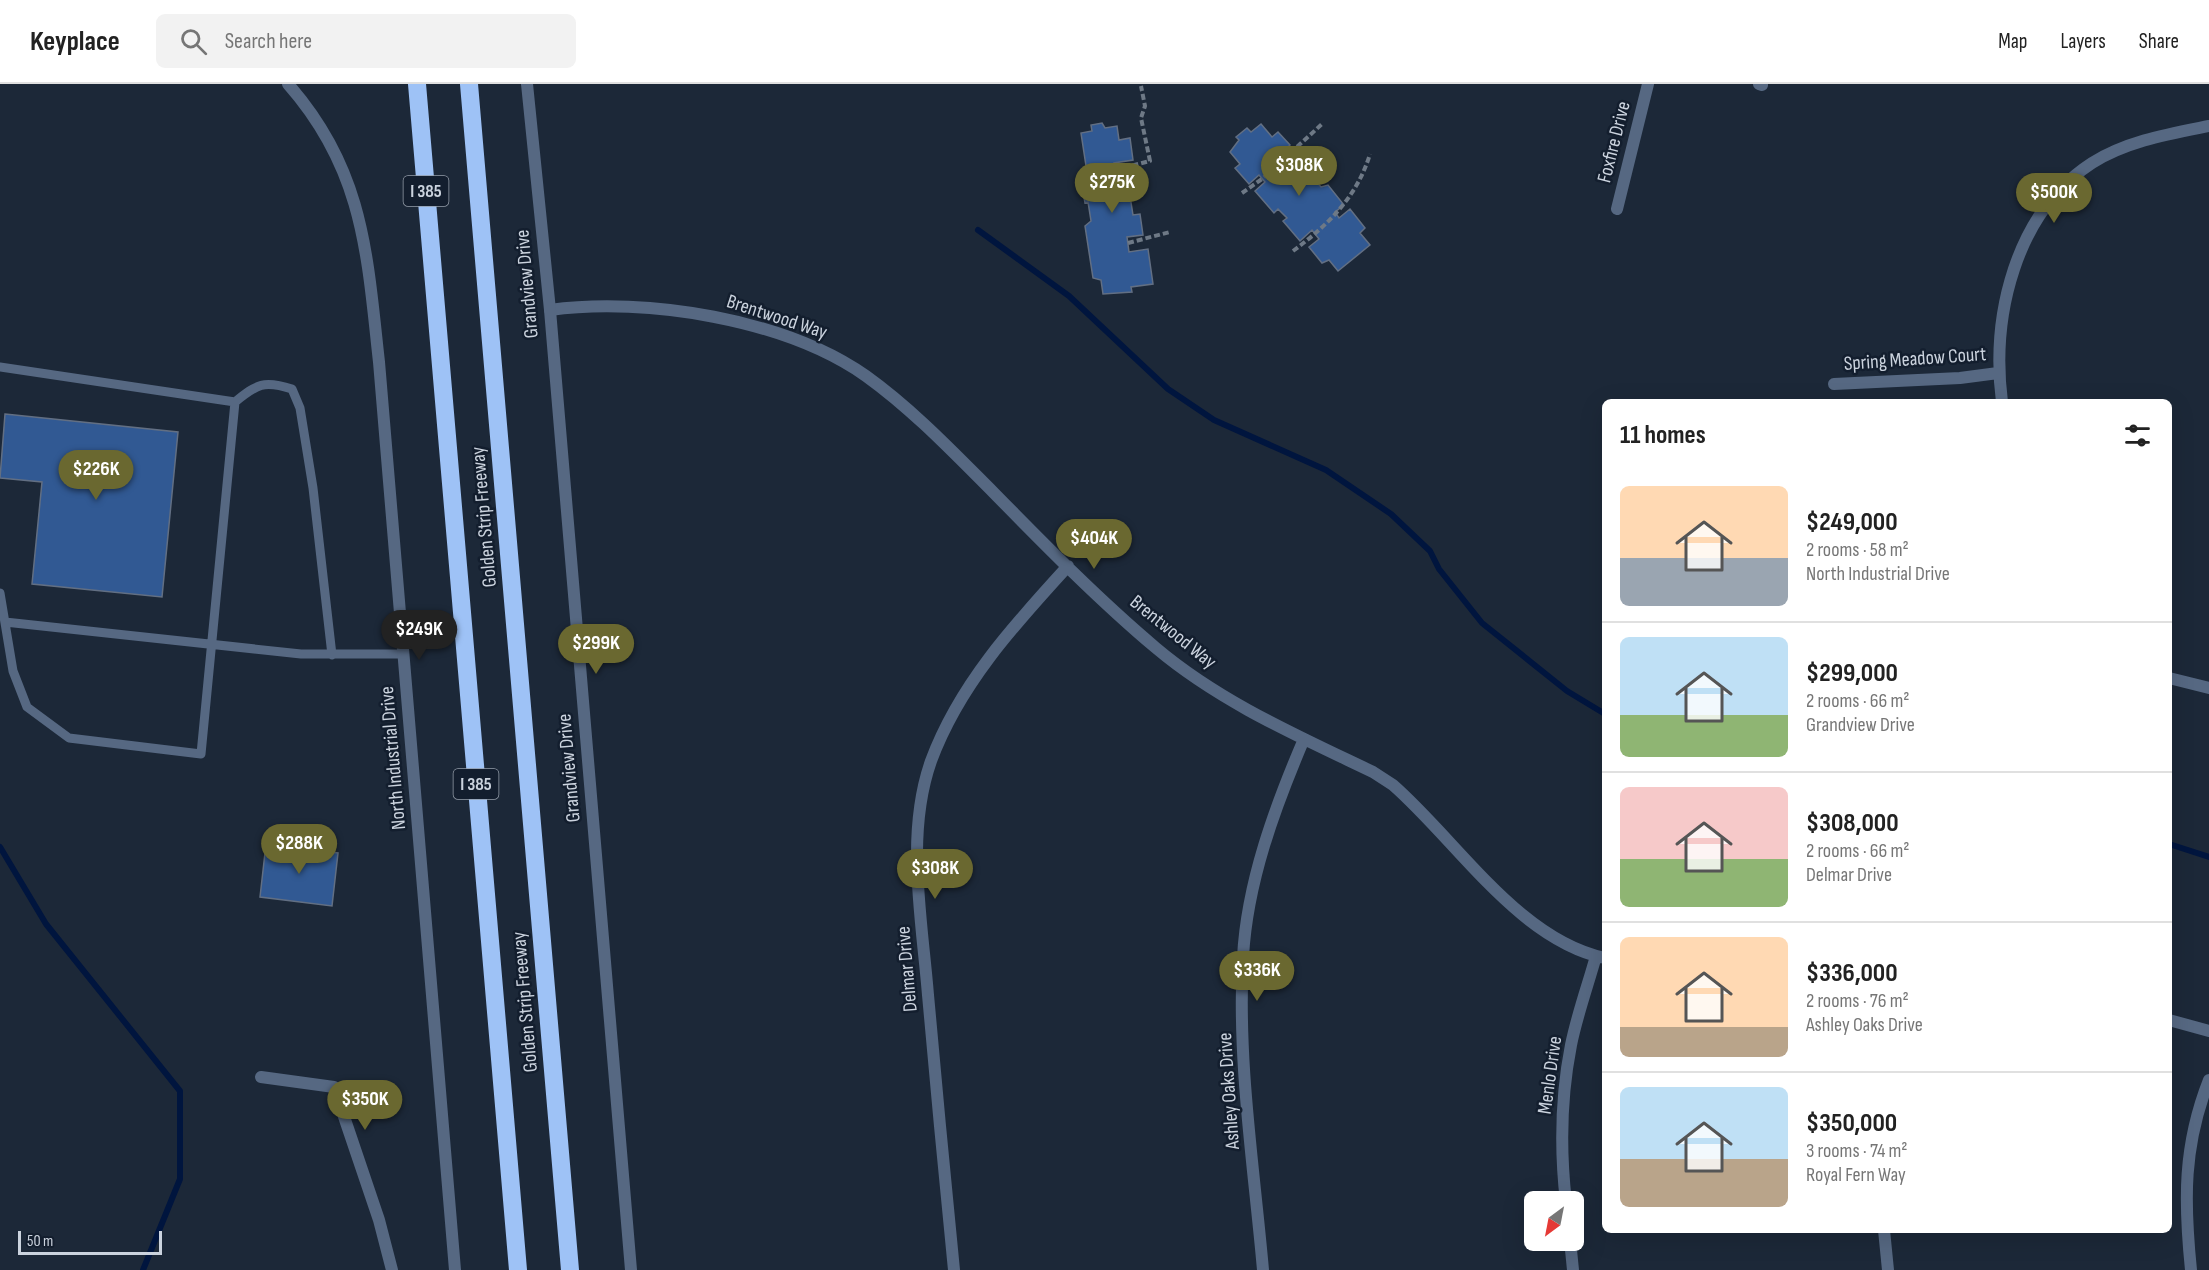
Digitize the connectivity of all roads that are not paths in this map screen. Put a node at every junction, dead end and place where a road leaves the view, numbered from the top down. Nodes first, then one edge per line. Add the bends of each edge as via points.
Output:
1 (288, 84) edge
2 (417, 84) edge
3 (469, 84) edge
4 (527, 84) edge
5 (1648, 84) edge
6 (2209, 126) edge
7 (1617, 209) dead end
8 (550, 310) junction
9 (0, 368) edge
10 (1998, 373) junction
11 (1834, 384) dead end
12 (2002, 399) edge
13 (235, 402) junction
14 (1068, 566) junction
15 (0, 593) edge
16 (5, 622) junction
17 (212, 642) junction
18 (404, 654) junction
19 (332, 655) junction
20 (2172, 679) edge
21 (2209, 688) edge
22 (1304, 739) junction
23 (1600, 957) edge
24 (2172, 1021) edge
25 (2209, 1031) edge
26 (261, 1077) dead end
27 (2209, 1080) edge
28 (1565, 1191) edge
29 (1884, 1233) edge
30 (1571, 1251) edge
31 (392, 1270) edge
32 (455, 1270) edge
33 (518, 1270) edge
34 (570, 1270) edge
35 (631, 1270) edge
36 (954, 1270) edge
37 (1263, 1270) edge
38 (1573, 1270) edge
39 (1888, 1270) edge
40 (2191, 1270) edge

1 - 18 street, North Industrial Drive via 334,149 361,221 379,362
2 - 33 highway, Golden Strip Freeway / I 385
3 - 34 highway, Golden Strip Freeway / I 385
4 - 8 street, Grandview Drive
5 - 7 street, Foxfire Drive
6 - 10 street via 2130,145 2092,163 2066,185 2032,232 2013,269 2001,321
8 - 14 street, Brentwood Way via 588,305 700,314 798,340 828,354 866,376 914,416
8 - 35 street, Grandview Drive
9 - 13 lane
10 - 11 street, Spring Meadow Court
10 - 12 street
13 - 17 lane
13 - 19 lane via 254,387 272,382 292,389 300,408 314,488
14 - 22 street, Brentwood Way via 1156,648 1193,676
14 - 36 street, Delmar Drive via 992,653 961,699 931,762 922,798 919,884
15 - 16 lane
16 - 17 lane
16 - 17 lane via 13,671 27,707 69,738 201,754
17 - 19 lane
18 - 19 lane
18 - 32 street, North Industrial Drive
20 - 21 street
22 - 23 street, Brentwood Way via 1393,785 1527,918 1554,938
22 - 37 street, Ashley Oaks Drive via 1264,848 1243,955 1244,1052
23 - 28 street, Menlo Drive via 1571,1044 1564,1095
24 - 25 street
26 - 31 street via 334,1087
27 - 40 street via 2193,1128 2186,1174
29 - 39 street
30 - 38 street

